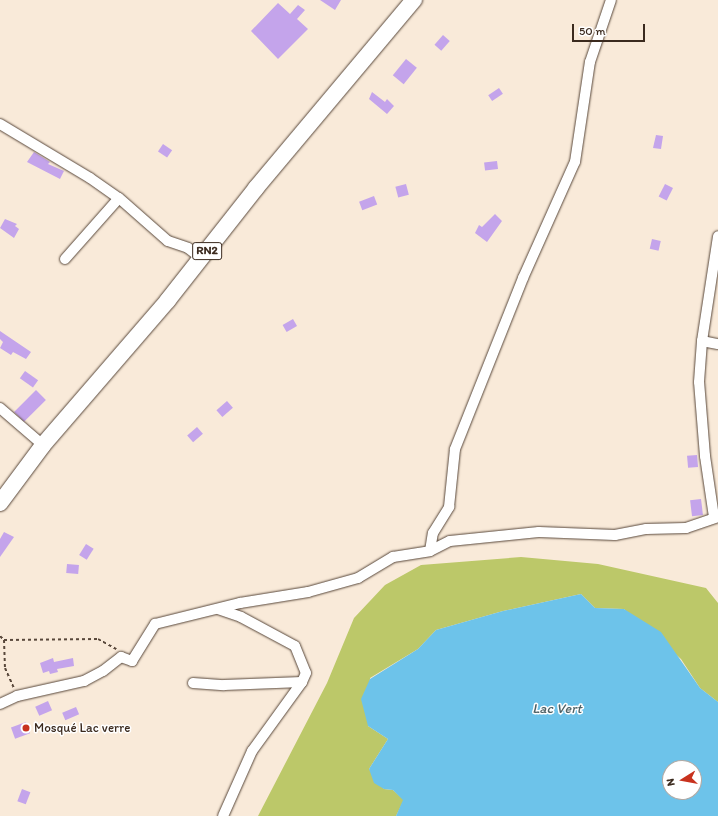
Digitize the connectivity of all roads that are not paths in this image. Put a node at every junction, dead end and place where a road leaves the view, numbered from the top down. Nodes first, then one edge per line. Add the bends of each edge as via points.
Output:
1 (414, 0) edge
2 (611, 0) edge
3 (0, 124) edge
4 (119, 198) junction
5 (718, 236) edge
6 (202, 258) junction
7 (65, 259) dead end
8 (715, 274) edge
9 (702, 341) junction
10 (718, 344) edge
11 (0, 408) edge
12 (43, 445) junction
13 (0, 503) edge
14 (716, 517) edge
15 (430, 551) junction
16 (218, 609) junction
17 (302, 682) junction
18 (193, 683) dead end
19 (0, 704) edge
20 (223, 816) edge

1 - 6 highway, RN2 via 256,188
2 - 15 street via 590,62 575,162 523,278 455,449 449,507 433,533
3 - 4 street via 73,167
4 - 6 street via 168,241 188,248
4 - 7 street
5 - 8 street
6 - 12 highway, RN2
8 - 9 street
9 - 10 street
9 - 14 street via 699,382 704,456
11 - 12 street
12 - 13 highway, RN2
14 - 15 street via 686,528 646,529 615,535 539,532 450,541
15 - 16 street via 393,557 351,580 308,592
16 - 17 street via 241,617 295,646 306,673
16 - 19 street via 155,624 132,661 121,657 84,681 17,696
17 - 18 street via 224,685
17 - 20 street via 252,751

